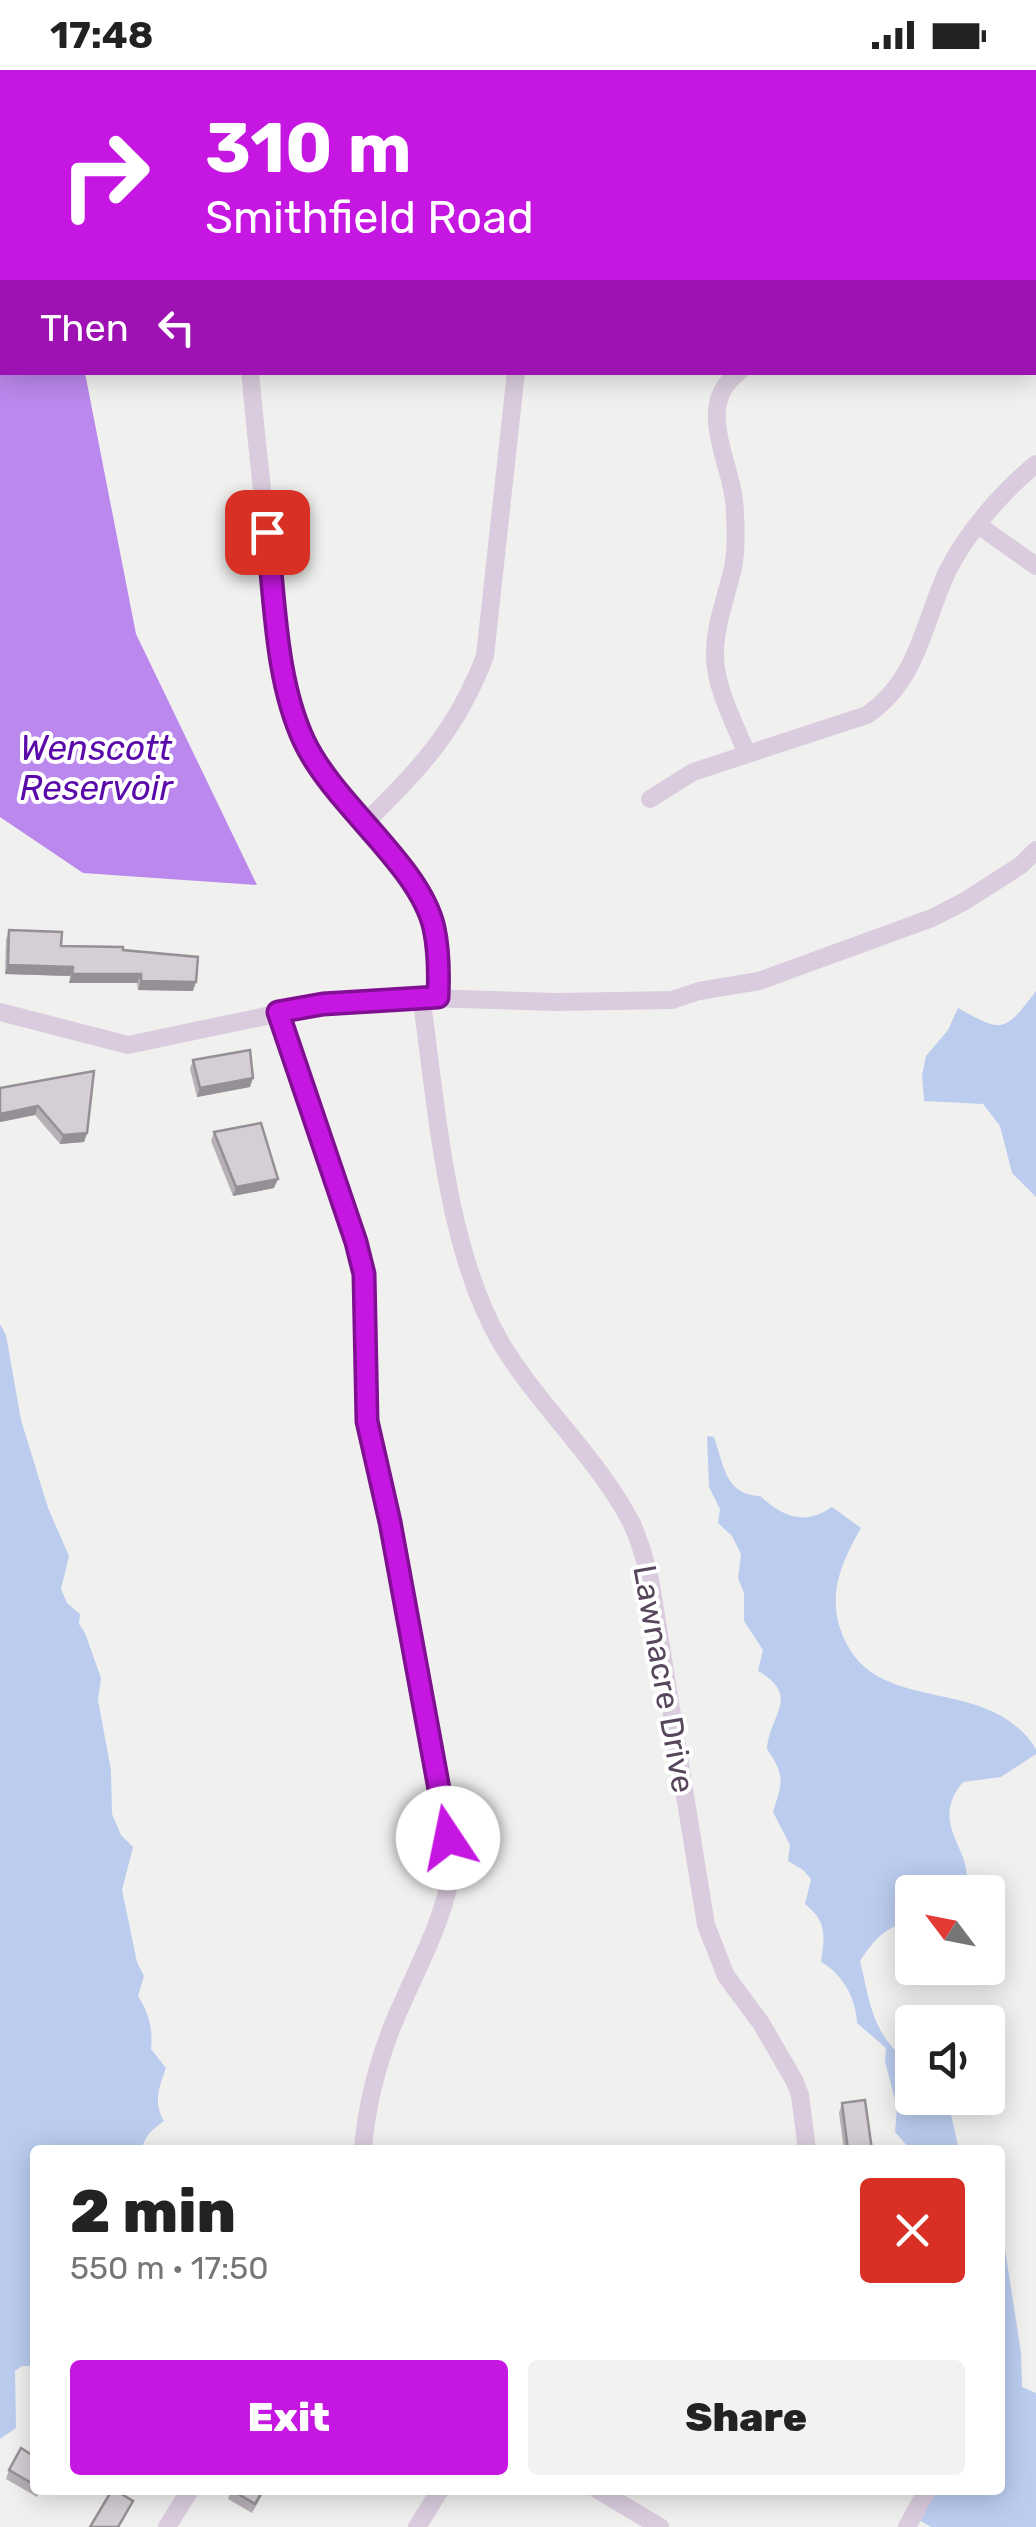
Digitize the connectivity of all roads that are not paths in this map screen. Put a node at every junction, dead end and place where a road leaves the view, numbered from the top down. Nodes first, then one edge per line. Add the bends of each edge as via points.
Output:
1 (250, 375) edge
2 (516, 375) edge
3 (737, 375) edge
4 (1036, 464) edge
5 (978, 524) junction
6 (1036, 566) edge
7 (746, 752) junction
8 (650, 799) dead end
9 (364, 824) junction
10 (1036, 850) edge
11 (430, 996) junction
12 (0, 1012) edge
13 (278, 1012) junction
14 (365, 2145) edge
15 (806, 2145) edge
16 (187, 2495) edge
17 (437, 2495) edge
18 (606, 2495) edge
19 (924, 2495) edge
20 (167, 2527) edge
21 (417, 2527) edge
22 (660, 2527) edge
23 (907, 2527) edge

1 - 9 street, Lawnacre Drive via 290,702 318,768
2 - 9 street via 485,656 447,735
3 - 7 street via 721,391 717,409 736,550 715,662
4 - 5 street
5 - 6 street
5 - 7 street via 947,572 911,668 883,704
7 - 8 street via 693,772
9 - 11 street, Lawnacre Drive via 424,901 434,926 439,960
10 - 11 street via 932,918 759,982 672,1000
11 - 13 street
11 - 15 street, Lawnacre Drive via 436,1121 472,1280 510,1357 638,1537 706,1926 726,1976 794,2080
12 - 13 street via 128,1045
13 - 14 street via 364,1274 367,1421 453,1863 431,1942 378,2066
16 - 20 street
17 - 21 street
18 - 22 street
19 - 23 street

